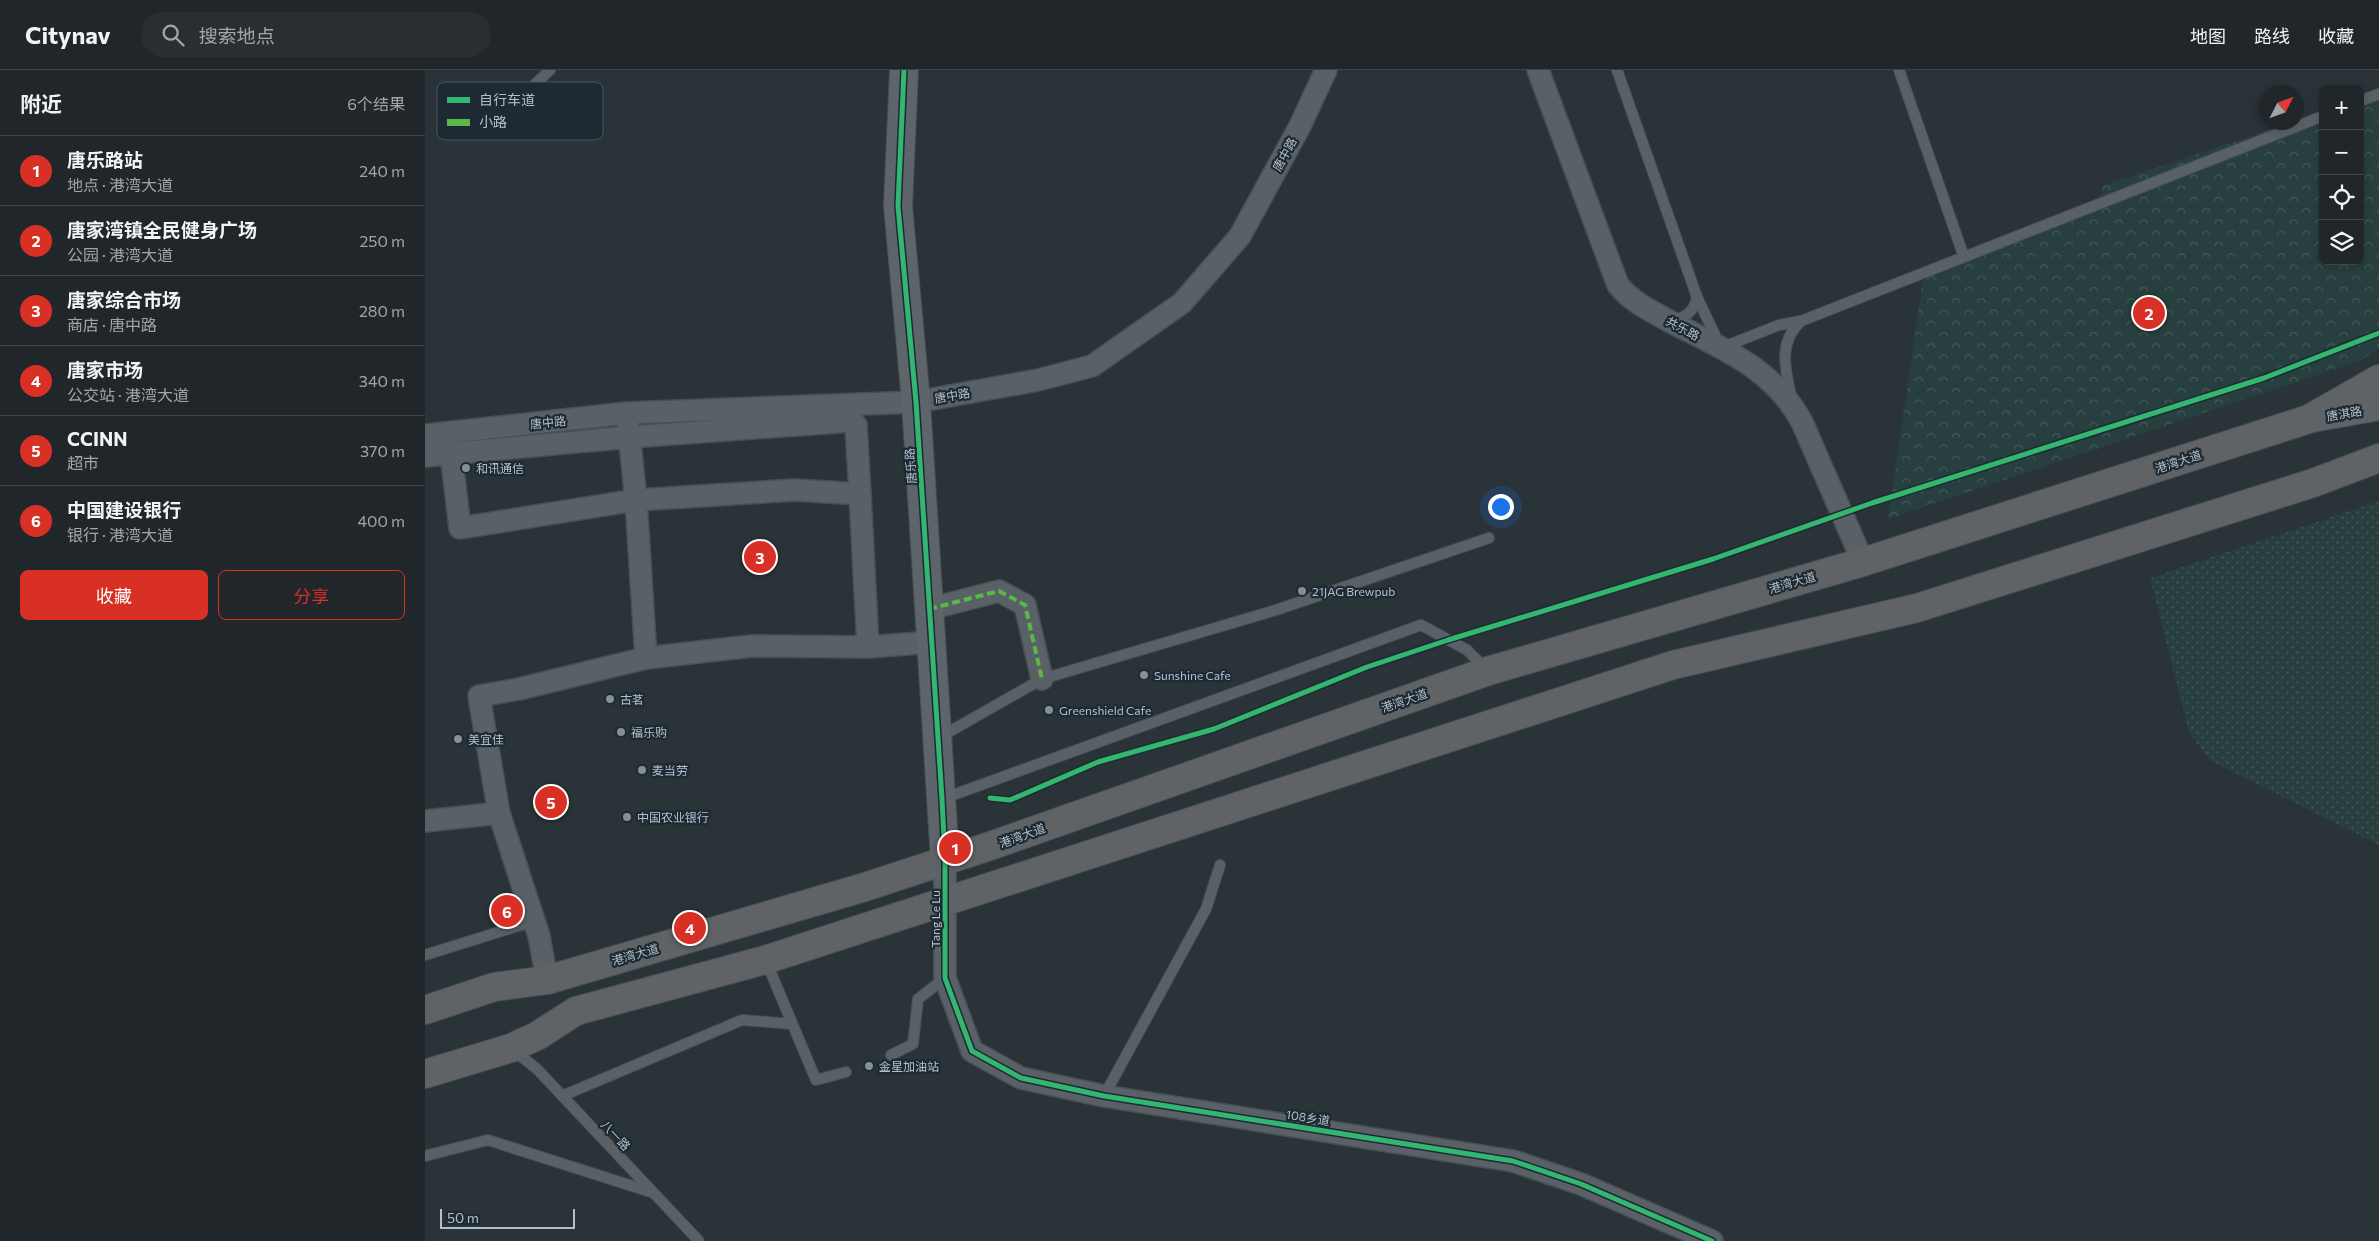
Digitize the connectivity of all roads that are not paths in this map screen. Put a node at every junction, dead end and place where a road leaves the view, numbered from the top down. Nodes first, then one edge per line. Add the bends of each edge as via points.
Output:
1 (550, 70) edge
2 (904, 70) edge
3 (1326, 70) edge
4 (1538, 70) edge
5 (1617, 70) edge
6 (1899, 70) edge
7 (537, 82) edge
8 (2379, 94) edge
9 (2364, 100) edge
10 (2319, 118) edge
11 (1964, 257) junction
12 (1697, 297) junction
13 (1668, 320) junction
14 (1801, 321) junction
15 (1721, 348) junction
16 (2379, 379) edge
17 (916, 402) junction
18 (1793, 405) junction
19 (2379, 406) edge
20 (627, 413) junction
21 (2309, 419) junction
22 (425, 434) edge
23 (630, 437) junction
24 (451, 453) junction
25 (425, 456) edge
26 (2376, 461) edge
27 (860, 494) junction
28 (636, 500) junction
29 (1489, 538) dead end
30 (1863, 562) junction
31 (929, 609) junction
32 (932, 642) junction
33 (869, 648) junction
34 (646, 658) junction
35 (1488, 671) junction
36 (1042, 679) junction
37 (938, 738) junction
38 (942, 799) junction
39 (499, 813) junction
40 (425, 821) edge
41 (945, 860) junction
42 (1220, 865) dead end
43 (945, 902) junction
44 (534, 921) junction
45 (425, 956) edge
46 (765, 960) junction
47 (945, 978) junction
48 (547, 980) junction
49 (425, 1010) edge
50 (793, 1024) junction
51 (511, 1048) junction
52 (891, 1055) dead end
53 (846, 1072) dead end
54 (425, 1074) edge
55 (561, 1096) junction
56 (1104, 1096) junction
57 (425, 1156) edge
58 (653, 1193) junction
59 (699, 1241) edge
60 (1712, 1241) edge

1 - 7 lane
2 - 17 street, 唐乐路 via 898,206
3 - 17 street, 唐中路 via 1300,126 1240,236 1182,303 1092,366 1038,380
4 - 13 street, 共乐路 via 1618,285 1637,304
5 - 12 lane
6 - 11 lane
8 - 9 lane
10 - 11 lane
11 - 14 lane
12 - 13 lane via 1688,314
12 - 15 lane
13 - 15 street, 共乐路
14 - 15 lane via 1779,325
14 - 18 lane via 1788,335 1784,351
15 - 18 street, 共乐路 via 1751,364
16 - 21 highway, 港湾大道
17 - 20 street, 唐中路
17 - 31 street, 唐乐路
18 - 30 street, 共乐路
19 - 21 street, 唐淇路
20 - 22 street, 唐中路
20 - 23 street
21 - 30 highway, 港湾大道
23 - 24 street
23 - 27 street via 852,421 857,425
23 - 28 street
24 - 25 street
24 - 28 street via 460,528
26 - 43 highway via 1917,608 1673,665
27 - 28 street via 795,490
27 - 33 street
28 - 34 street
29 - 36 lane via 1276,610
30 - 35 highway, 港湾大道
31 - 32 street, 唐乐路
31 - 36 street via 999,591 1025,605
32 - 33 street
32 - 37 street, 唐乐路
33 - 34 street via 752,646
34 - 39 street via 479,696
35 - 38 lane via 1467,650 1421,625
35 - 41 highway, 港湾大道
36 - 37 lane
37 - 38 street, 唐乐路
38 - 41 street, 唐乐路
39 - 40 street
39 - 44 street
41 - 43 street, Tang Le Lu
41 - 48 highway, 港湾大道 via 865,887
42 - 56 lane via 1207,908
43 - 46 highway
43 - 47 street, Tang Le Lu
44 - 45 lane
44 - 48 street
46 - 50 lane
46 - 51 highway via 576,1011
47 - 52 lane via 919,999 913,1044
47 - 56 street, 108乡道 via 972,1051 1021,1078
48 - 49 highway, 港湾大道 via 494,987
50 - 53 lane via 816,1080
50 - 55 lane via 742,1020
51 - 54 highway
51 - 55 lane, 八一路 via 537,1069
55 - 58 lane, 八一路
56 - 60 street, 108乡道 via 1513,1161 1581,1184
57 - 58 lane via 488,1140
58 - 59 lane, 八一路

